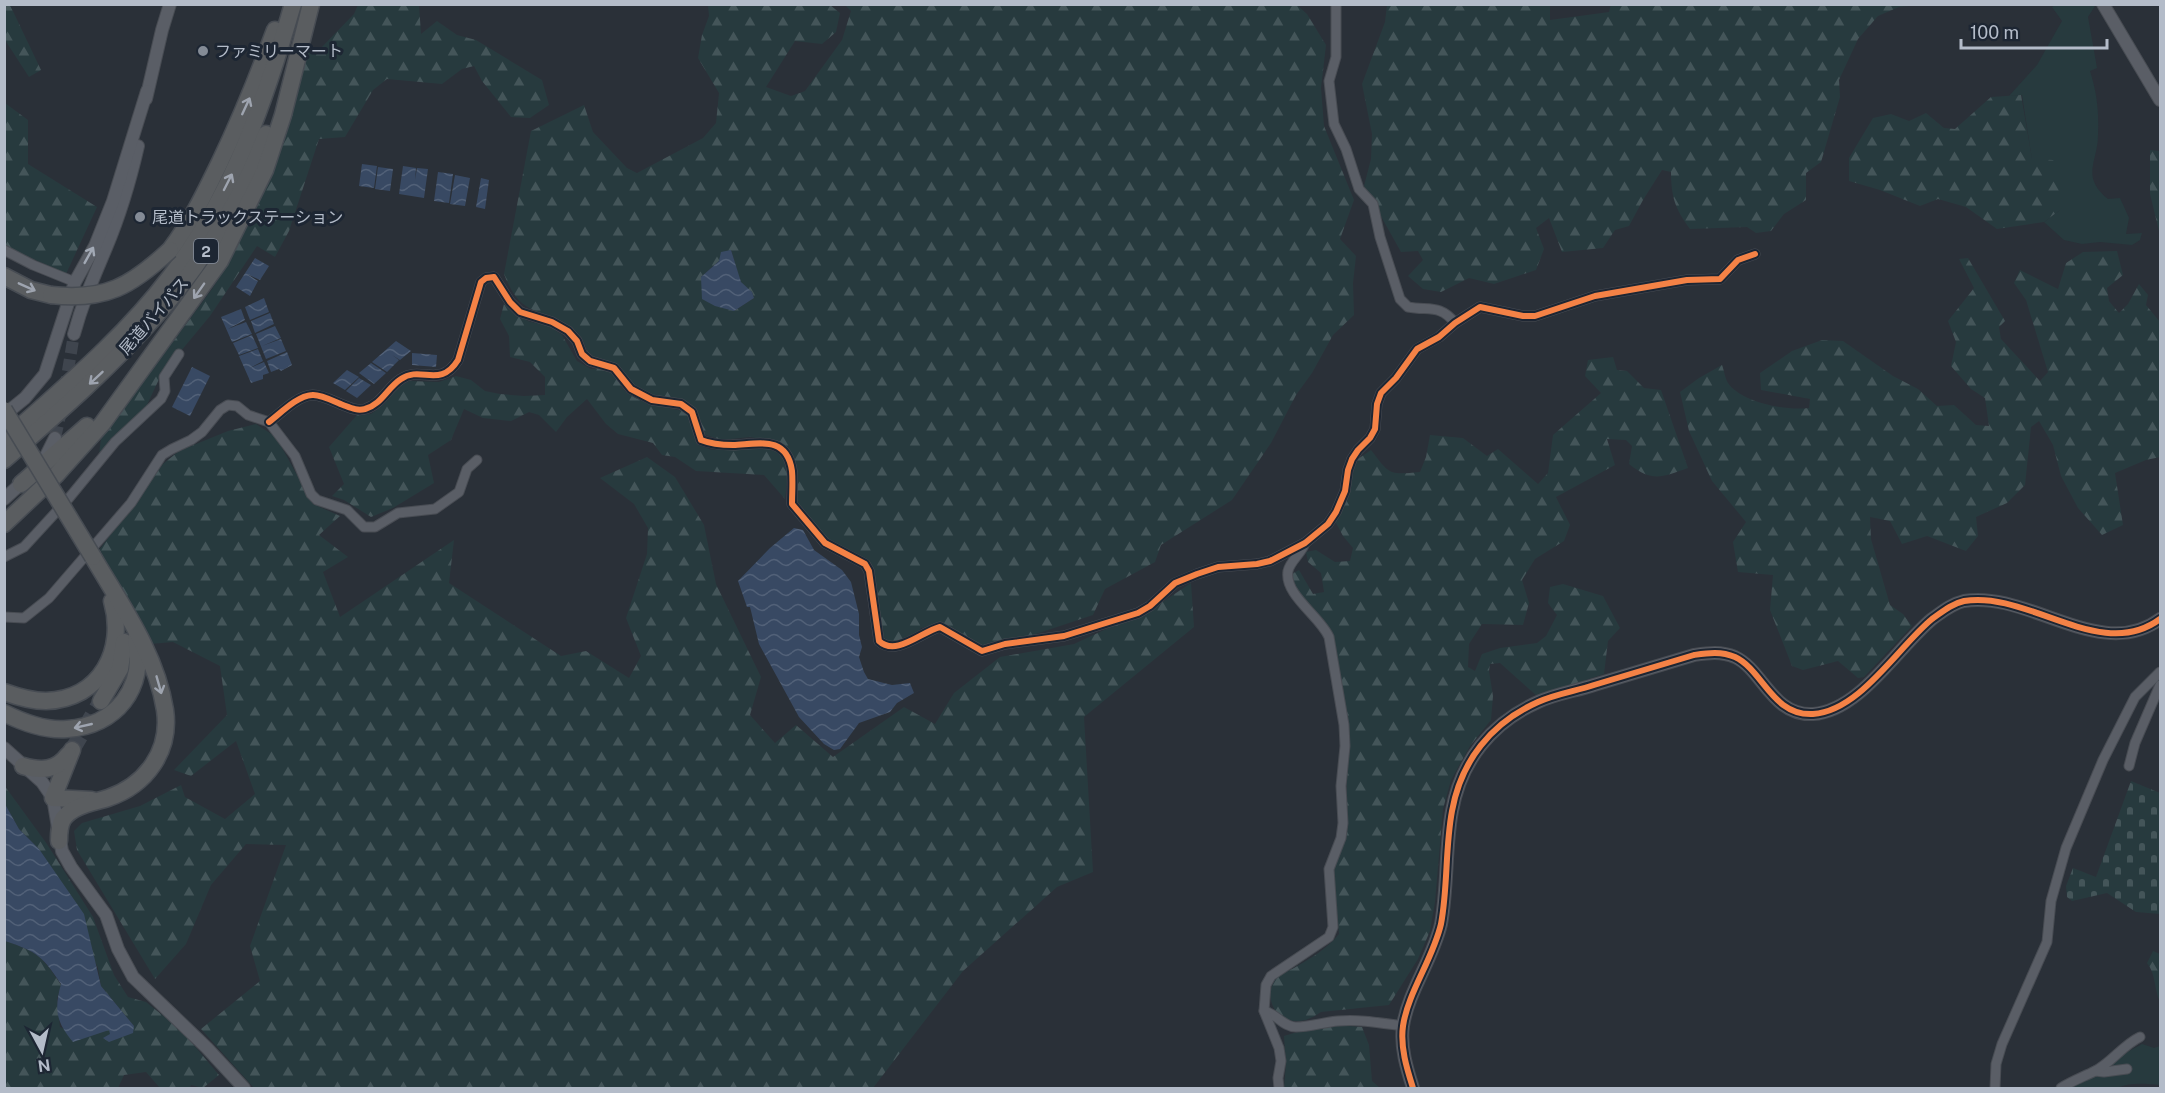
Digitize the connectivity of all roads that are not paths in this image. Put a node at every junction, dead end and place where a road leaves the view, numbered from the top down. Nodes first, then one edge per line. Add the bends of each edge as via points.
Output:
1 (170, 4) edge
2 (284, 4) edge
3 (293, 4) edge
4 (309, 4) edge
5 (1336, 4) edge
6 (2103, 4) edge
7 (147, 91) junction
8 (2160, 100) edge
9 (4, 250) edge
10 (1755, 254) dead end
11 (4, 276) edge
12 (75, 282) junction
13 (1455, 323) junction
14 (74, 334) tunnel mouth
15 (179, 354) dead end
16 (150, 360) junction
17 (4, 410) edge
18 (4, 415) edge
19 (4, 420) edge
20 (269, 422) junction
21 (55, 438) tunnel mouth
22 (4, 441) edge
23 (4, 460) edge
24 (477, 460) dead end
25 (21, 484) junction
26 (4, 499) edge
27 (4, 524) edge
28 (1305, 543) junction
29 (4, 556) edge
30 (91, 559) junction
31 (112, 601) junction
32 (126, 613) junction
33 (4, 617) edge
34 (2160, 620) edge
35 (2160, 672) edge
36 (2160, 685) edge
37 (4, 692) edge
38 (101, 702) tunnel mouth
39 (4, 713) edge
40 (4, 748) edge
41 (23, 766) junction
42 (2129, 766) dead end
43 (53, 798) junction
44 (105, 799) junction
45 (59, 841) junction
46 (1264, 1011) junction
47 (1403, 1026) junction
48 (2140, 1037) dead end
49 (2127, 1069) dead end
50 (2095, 1071) junction
51 (244, 1089) edge
52 (1279, 1089) edge
53 (1413, 1089) edge
54 (1995, 1089) edge
55 (2061, 1089) edge

1 - 7 street
11 -> 2 highway, bridge via 31,290 84,297 116,289 143,275 170,250 210,183 250,98
22 -> 3 highway, 尾道バイパス / 2 via 122,333 193,246 250,135
4 -> 16 highway via 283,115 265,170 220,261
4 -> 23 highway, 尾道バイパス / 2 via 262,146 206,251 136,340
5 - 13 street via 1336,57 1329,81 1334,124 1347,149 1359,189 1373,204 1400,298 1408,307 1438,309
6 - 8 street
12 -> 7 street via 113,201
7 - 14 street via 131,177
9 - 12 street
10 - 13 street via 1738,260 1720,279 1687,280 1595,296 1535,316 1480,307
12 - 18 street via 45,374
13 - 28 street via 1417,349 1381,393 1375,429 1352,459 1336,512
15 - 29 street via 164,377 161,399 116,442 24,547
16 - 25 highway via 94,419
16 - 27 highway via 81,448
17 - 30 highway, bridge
19 - 30 highway
20 - 24 street via 295,456 310,494 347,510 363,527 375,527 398,513 435,509 459,492 466,469
20 - 28 street via 300,399 313,395 356,410 366,409 401,379 413,375 439,376 453,369 481,282 494,277 520,312 568,331 582,354 590,361 614,368 631,389 652,400 681,404 692,412 701,440 712,444 763,442 778,446 788,456 792,470 792,504 825,543 865,564 879,641 884,646 904,644 940,627 981,651 1064,636 1138,613 1175,583 1197,574 1218,567 1270,561
20 - 33 street via 237,406 228,405 220,410 202,432 162,455 130,503 49,598 24,618
21 - 25 street via 42,463
25 - 26 street
28 - 46 street via 1288,569 1289,578 1294,594 1324,626 1329,637 1344,725 1343,823 1329,869 1333,927 1329,937 1271,976 1266,985
30 - 31 highway
30 - 32 highway
31 - 37 highway via 116,645 108,665 91,685 68,697 44,701
31 - 38 highway via 121,622 124,646 120,669
32 -> 39 highway via 135,634 138,663 130,692 111,715 97,723 66,730 34,726
32 -> 44 highway via 157,677 165,712 165,735 159,756 142,778
34 - 47 street via 2137,632 2097,632 1999,601 1961,602 1946,608 1926,625 1859,693 1841,707 1828,711 1806,713 1784,706 1738,658 1715,652 1539,702 1511,717 1477,750 1457,791 1441,924
35 - 54 street via 2135,697 2066,848 2052,901 2047,942 2001,1044
36 - 42 street
40 - 41 street
41 - 43 street
41 - 43 highway via 52,768 72,750
43 - 44 highway
43 - 45 street
44 - 45 highway via 69,813 60,825
45 - 51 street via 66,859 106,915 118,949 134,977
46 - 47 street via 1295,1027 1365,1020
46 - 52 street via 1279,1048
47 - 53 street
48 - 50 street
49 - 50 street
50 - 55 street

